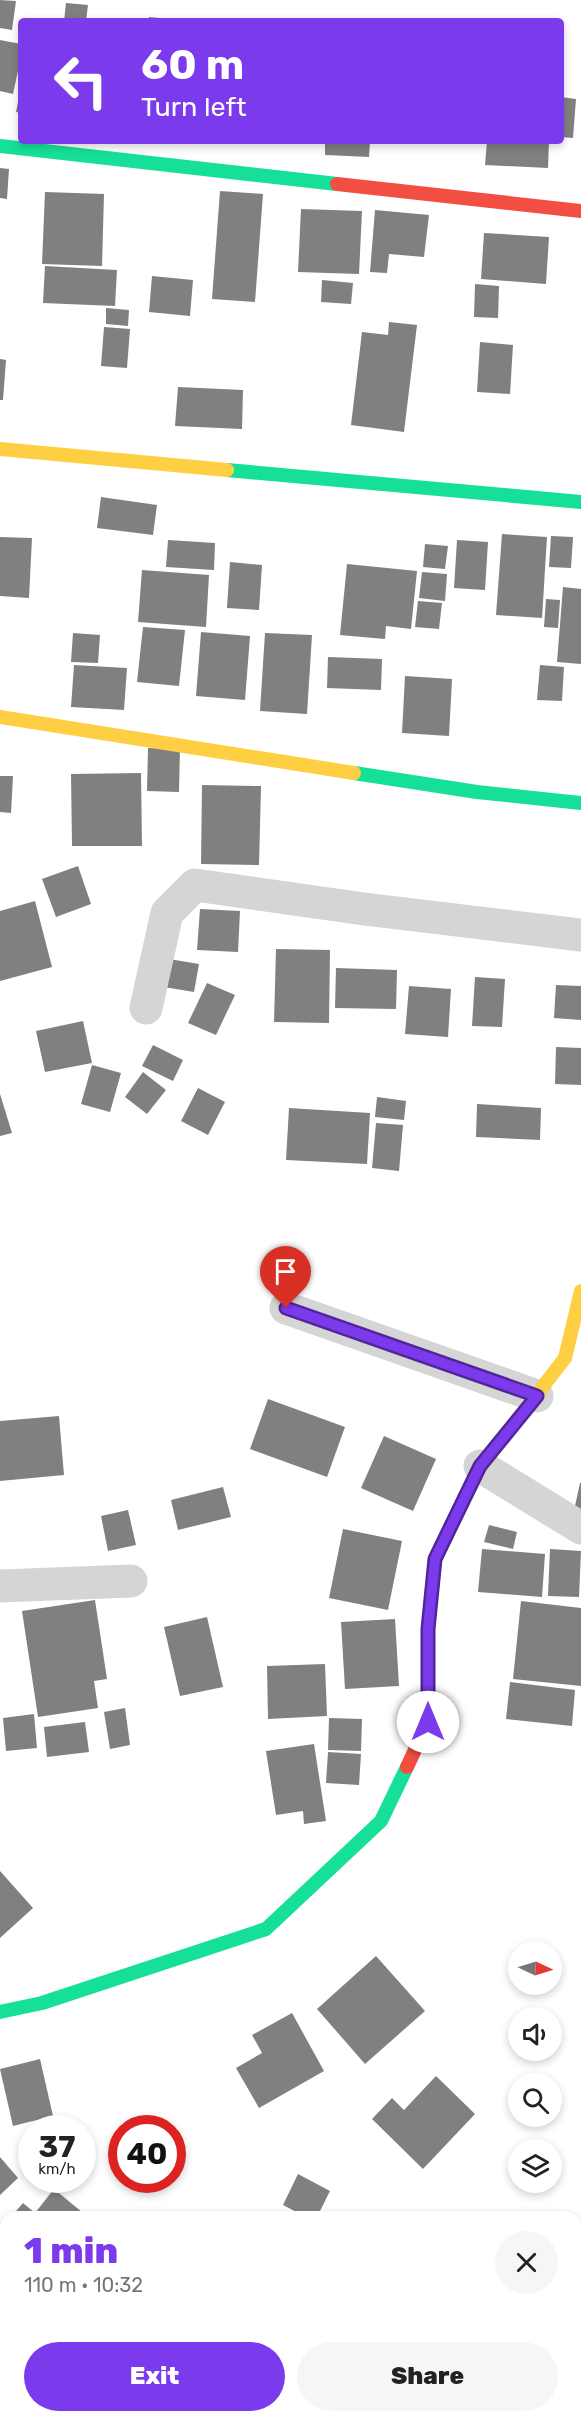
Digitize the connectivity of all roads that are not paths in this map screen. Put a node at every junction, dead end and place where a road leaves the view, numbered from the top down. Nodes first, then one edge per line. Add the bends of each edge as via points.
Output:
1 (0, 146) edge
2 (581, 211) edge
3 (0, 449) edge
4 (581, 502) edge
5 (0, 717) edge
6 (581, 802) edge
7 (581, 935) edge
8 (146, 1008) dead end
9 (581, 1291) edge
10 (286, 1308) dead end
11 (537, 1396) junction
12 (480, 1466) junction
13 (581, 1528) edge
14 (131, 1581) dead end
15 (0, 1586) edge
16 (0, 2013) edge

1 - 2 street
3 - 4 street
5 - 6 street via 477,792
7 - 8 street via 195,885 167,913
9 - 11 street via 566,1358
10 - 11 street
11 - 12 street
12 - 13 street
12 - 16 street via 435,1559 428,1629 428,1722 381,1821 266,1929 42,2003
14 - 15 street

